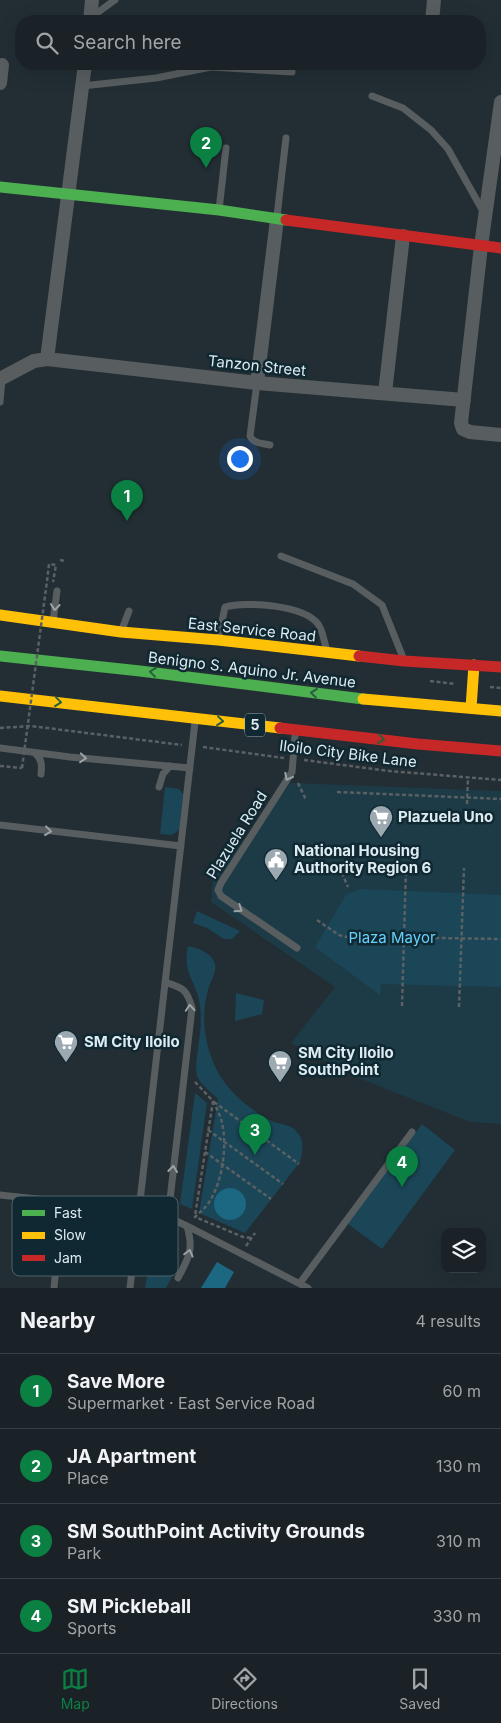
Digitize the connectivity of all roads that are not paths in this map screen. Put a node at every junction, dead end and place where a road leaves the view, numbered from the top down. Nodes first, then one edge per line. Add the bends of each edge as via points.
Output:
1 (92, 0) edge
2 (115, 0) edge
3 (434, 0) edge
4 (90, 15) edge
5 (96, 15) edge
6 (433, 15) edge
7 (2, 65) dead end
8 (83, 70) edge
9 (192, 70) edge
10 (260, 70) edge
11 (292, 72) dead end
12 (0, 83) edge
13 (82, 86) junction
14 (372, 96) dead end
15 (501, 102) edge
16 (286, 138) dead end
17 (226, 148) dead end
18 (0, 187) edge
19 (67, 194) junction
20 (218, 210) junction
21 (486, 216) junction
22 (276, 219) junction
23 (403, 236) junction
24 (481, 246) junction
25 (501, 248) edge
26 (47, 359) junction
27 (1, 379) edge
28 (258, 383) junction
29 (384, 393) junction
30 (464, 400) junction
31 (0, 402) edge
32 (501, 435) edge
33 (270, 445) dead end
34 (281, 556) dead end
35 (55, 588) road end
36 (129, 611) dead end
37 (0, 615) edge
38 (53, 623) junction
39 (121, 632) junction
40 (218, 640) junction
41 (328, 653) junction
42 (0, 656) edge
43 (404, 661) junction
44 (474, 666) junction
45 (501, 667) edge
46 (0, 696) edge
47 (471, 708) junction
48 (501, 711) edge
49 (195, 718) junction
50 (295, 729) junction
51 (0, 748) edge
52 (501, 751) edge
53 (35, 753) junction
54 (170, 766) junction
55 (190, 768) junction
56 (41, 774) dead end
57 (159, 786) dead end
58 (0, 825) edge
59 (181, 846) junction
60 (297, 948) dead end
61 (165, 982) junction
62 (412, 1132) dead end
63 (141, 1196) edge
64 (170, 1196) edge
65 (178, 1222) edge
66 (190, 1227) junction
67 (178, 1278) dead end
68 (300, 1283) junction
69 (308, 1288) edge

1 - 4 street
2 - 5 lane
3 - 6 street
7 - 12 street
8 - 13 street
9 - 13 lane via 143,80
10 - 11 lane
13 - 19 street
14 - 21 lane via 403,108 430,130 448,149
15 - 21 street
16 - 22 lane
17 - 20 lane
18 - 19 main road
19 - 20 main road
19 - 26 street
20 - 22 main road
21 - 24 street
22 - 23 main road
22 - 28 street
23 - 24 main road
23 - 29 street
24 - 25 main road
24 - 30 street
26 - 27 street via 34,361
26 - 28 street, Tanzon Street
27 - 31 lane
28 - 29 street, Tanzon Street
28 - 33 lane via 250,436 256,442
29 - 30 street, Tanzon Street
30 - 32 street via 463,429
34 - 43 lane via 353,584 382,605
35 -> 38 lane
36 - 39 lane
37 - 38 main road, East Service Road
38 - 39 main road, East Service Road
39 - 40 main road, East Service Road
40 - 41 main road, East Service Road
40 - 41 lane via 225,607 234,604 282,606 318,624
41 - 43 main road, East Service Road
47 -> 42 main road, Benigno S. Aquino Jr. Avenue via 362,699
43 - 44 main road, East Service Road
44 - 45 main road, East Service Road
44 - 47 main road
46 -> 49 main road, 5
47 - 48 main road, Benigno S. Aquino Jr. Avenue
49 -> 50 main road, 5
49 - 55 lane
50 -> 52 main road, 5
50 -> 60 lane, Plazuela Road via 292,772 218,890 221,896
51 - 53 lane
53 -> 54 lane
53 - 56 lane via 40,757
54 - 55 lane
54 - 57 lane via 162,774
55 - 59 lane
58 -> 59 lane
59 - 61 lane
61 - 63 lane
64 -> 61 lane via 192,1008 183,988
62 - 68 lane
65 - 66 lane
67 -> 66 lane via 191,1250
66 - 68 lane
68 - 69 lane

